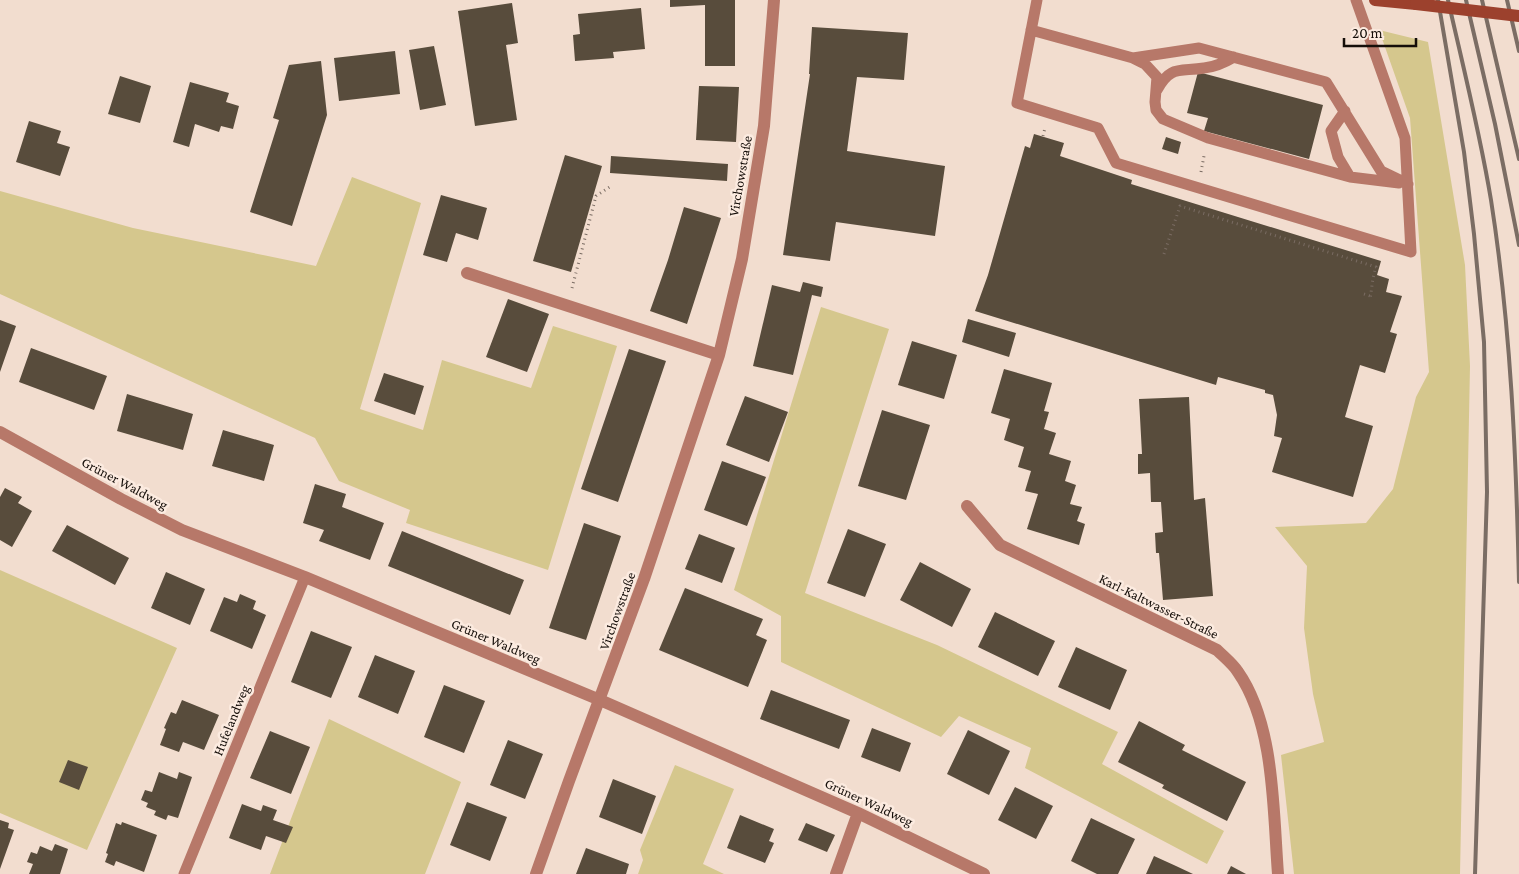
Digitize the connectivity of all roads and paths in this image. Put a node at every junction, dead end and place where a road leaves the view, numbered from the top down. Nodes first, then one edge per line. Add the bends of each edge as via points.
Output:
1 (774, 0) edge
2 (1037, 0) edge
3 (1356, 0) edge
4 (1375, 0) edge
5 (1519, 16) edge
6 (1031, 30) junction
7 (1234, 57) junction
8 (1133, 58) junction
9 (1157, 91) junction
10 (1345, 111) junction
11 (1350, 177) junction
12 (1408, 184) junction
13 (612, 186) dead end
14 (1164, 254) dead end
15 (467, 273) dead end
16 (1364, 294) dead end
17 (568, 306) junction
18 (719, 355) junction
19 (0, 432) edge
20 (967, 506) dead end
21 (305, 577) junction
22 (600, 700) junction
23 (858, 812) junction
24 (184, 874) edge
25 (536, 874) edge
26 (836, 874) edge
27 (984, 874) edge
28 (1278, 874) edge

1 - 18 street, Virchowstraße via 764,126 742,259
2 - 6 lane
3 - 12 lane via 1405,138
4 - 5 main road, bridge
6 - 8 lane
6 - 12 lane via 1017,103 1098,128 1116,163 1411,252
7 - 8 lane via 1199,48
7 - 9 lane via 1221,64 1176,70 1163,79
7 - 10 lane via 1326,82
8 - 9 lane via 1145,64 1157,77
9 - 11 lane via 1156,110 1174,125 1208,138
10 - 11 lane via 1331,131 1338,157
10 - 12 lane via 1381,171
11 - 12 lane
13 - 17 path via 596,196
14 - 16 path via 1180,206 1376,268 1370,298
15 - 17 street
17 - 18 street
18 - 22 street, Virchowstraße
19 - 21 street, Grüner Waldweg via 182,530
20 - 28 street, Karl-Kaltwasser-Straße via 1000,545 1217,650 1238,671 1252,696 1268,758
21 - 22 street, Grüner Waldweg
21 - 24 lane, Hufelandweg
22 - 23 street, Grüner Waldweg
22 - 25 street, Virchowstraße
23 - 26 street
23 - 27 street, Grüner Waldweg

